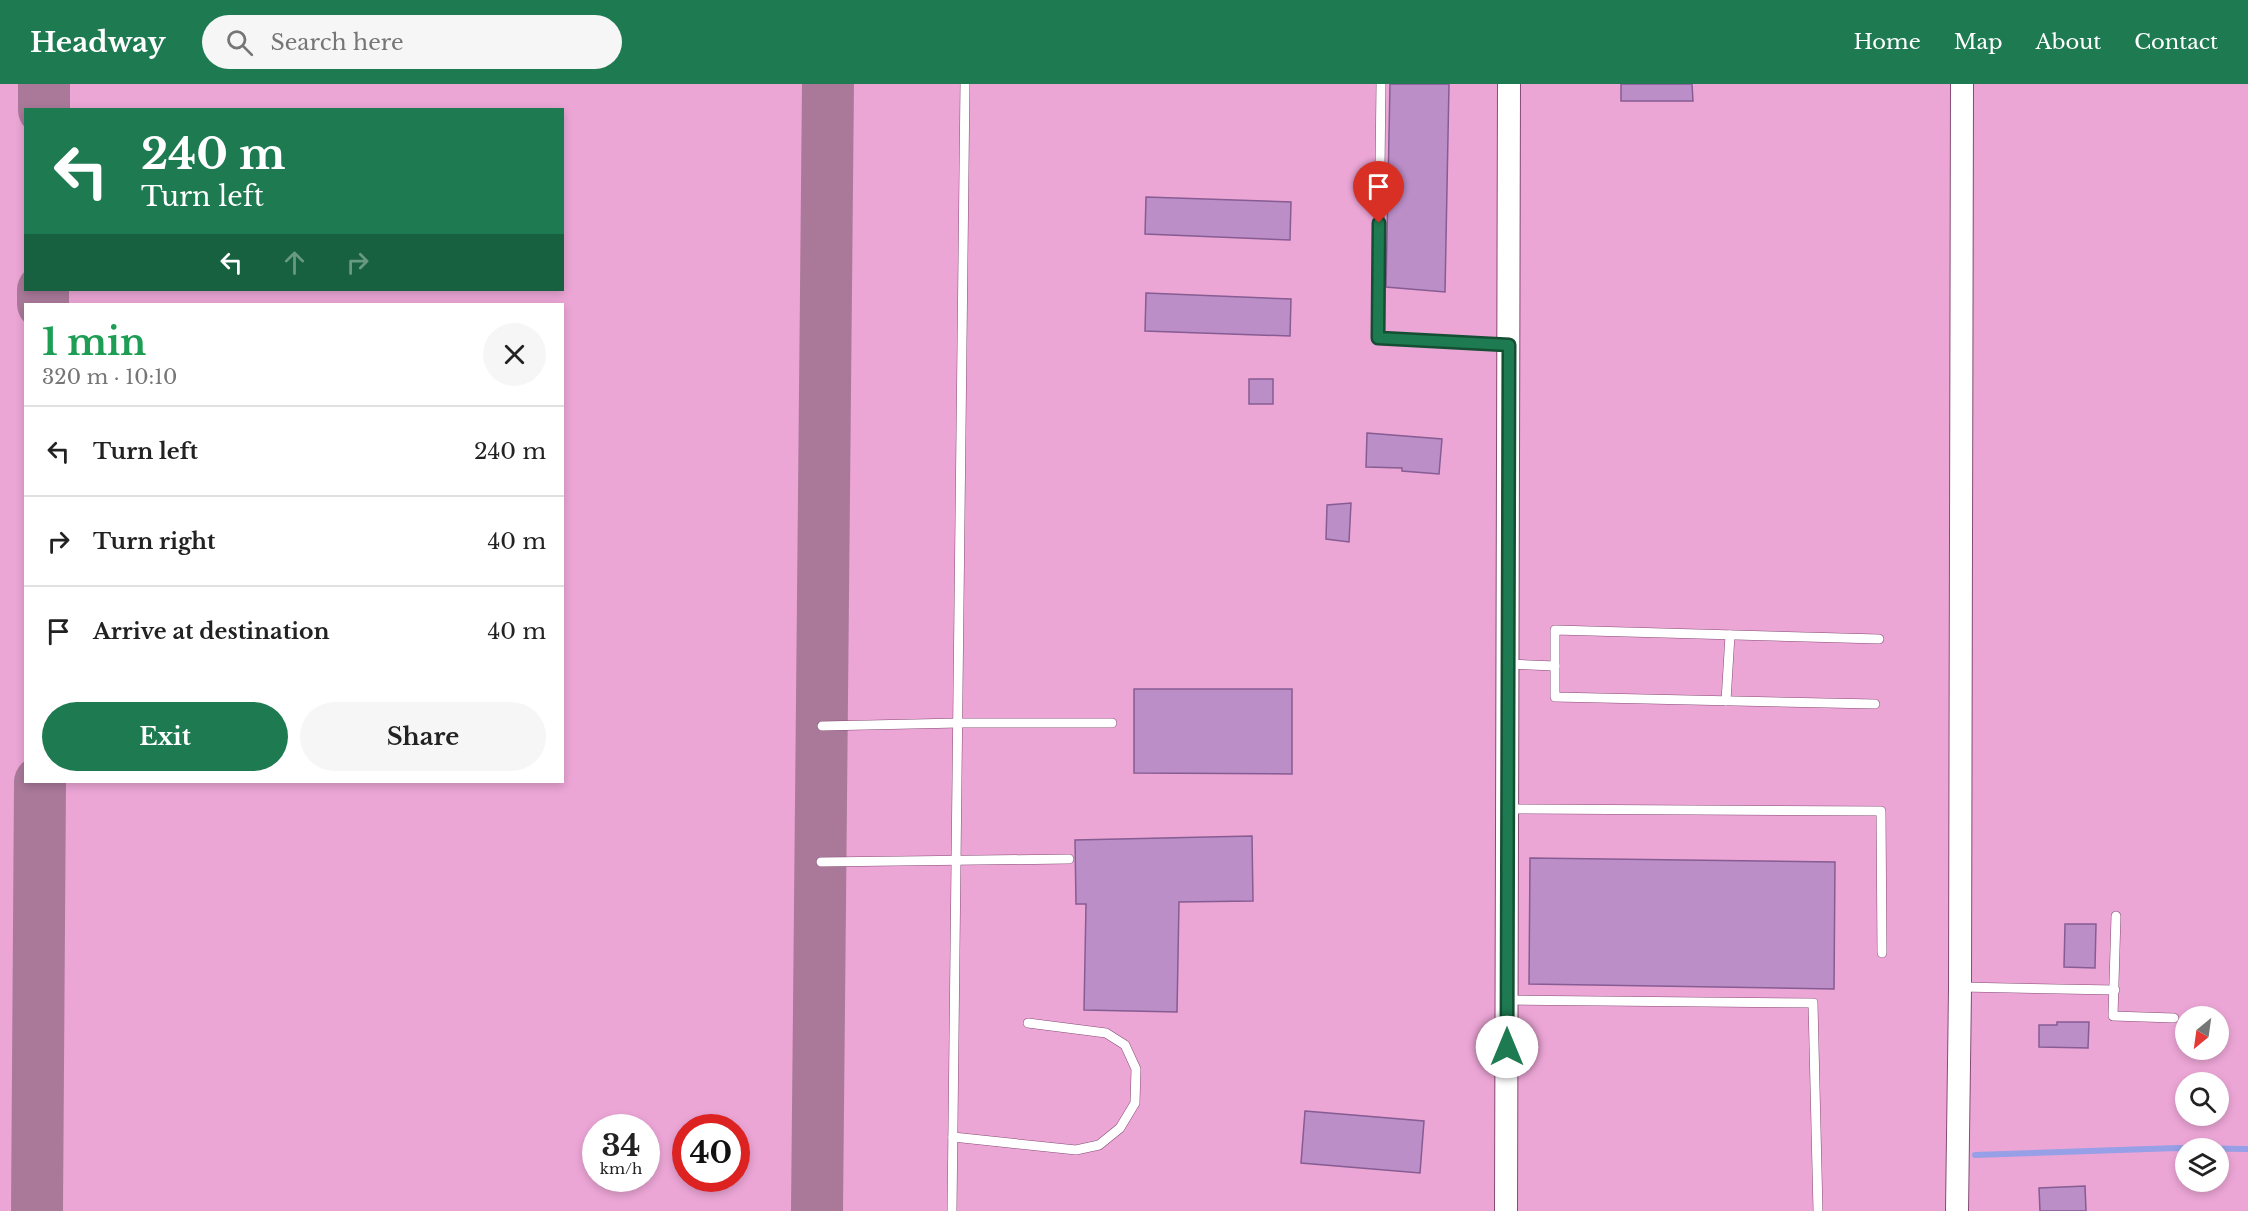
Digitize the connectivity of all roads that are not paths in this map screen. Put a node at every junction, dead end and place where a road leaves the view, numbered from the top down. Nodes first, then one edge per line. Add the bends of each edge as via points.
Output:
1 (965, 84) edge
2 (1381, 84) edge
3 (1509, 84) edge
4 (1962, 84) edge
5 (1509, 345) junction
6 (1730, 635) junction
7 (1879, 639) dead end
8 (1508, 664) junction
9 (1555, 666) junction
10 (1726, 701) junction
11 (1875, 704) dead end
12 (959, 723) junction
13 (1112, 723) dead end
14 (822, 726) dead end
15 (1507, 809) junction
16 (1069, 859) dead end
17 (957, 861) junction
18 (820, 862) dead end
19 (2116, 915) dead end
20 (1882, 953) dead end
21 (1960, 987) junction
22 (2115, 990) junction
23 (1507, 1000) junction
24 (2174, 1018) dead end
25 (1028, 1023) dead end
26 (953, 1137) junction
27 (952, 1211) edge
28 (1506, 1211) edge
29 (1818, 1211) edge
30 (1957, 1211) edge

1 - 12 lane
2 - 5 lane via 1378,338
3 - 5 street
4 - 21 street
5 - 8 street
6 - 7 lane
6 - 9 lane via 1555,630
6 - 10 lane
8 - 9 lane
8 - 15 street
9 - 10 lane via 1555,697
10 - 11 lane
12 - 13 lane
12 - 14 lane
12 - 17 lane
15 - 20 lane via 1881,811
15 - 23 street
16 - 17 lane
17 - 18 lane
17 - 26 lane
19 - 22 lane
21 - 22 lane
21 - 30 street
22 - 24 lane via 2113,1016
23 - 28 street
23 - 29 lane via 1814,1003
25 - 26 lane via 1106,1033 1125,1045 1136,1069 1135,1103 1120,1128 1100,1145 1076,1150
26 - 27 lane

